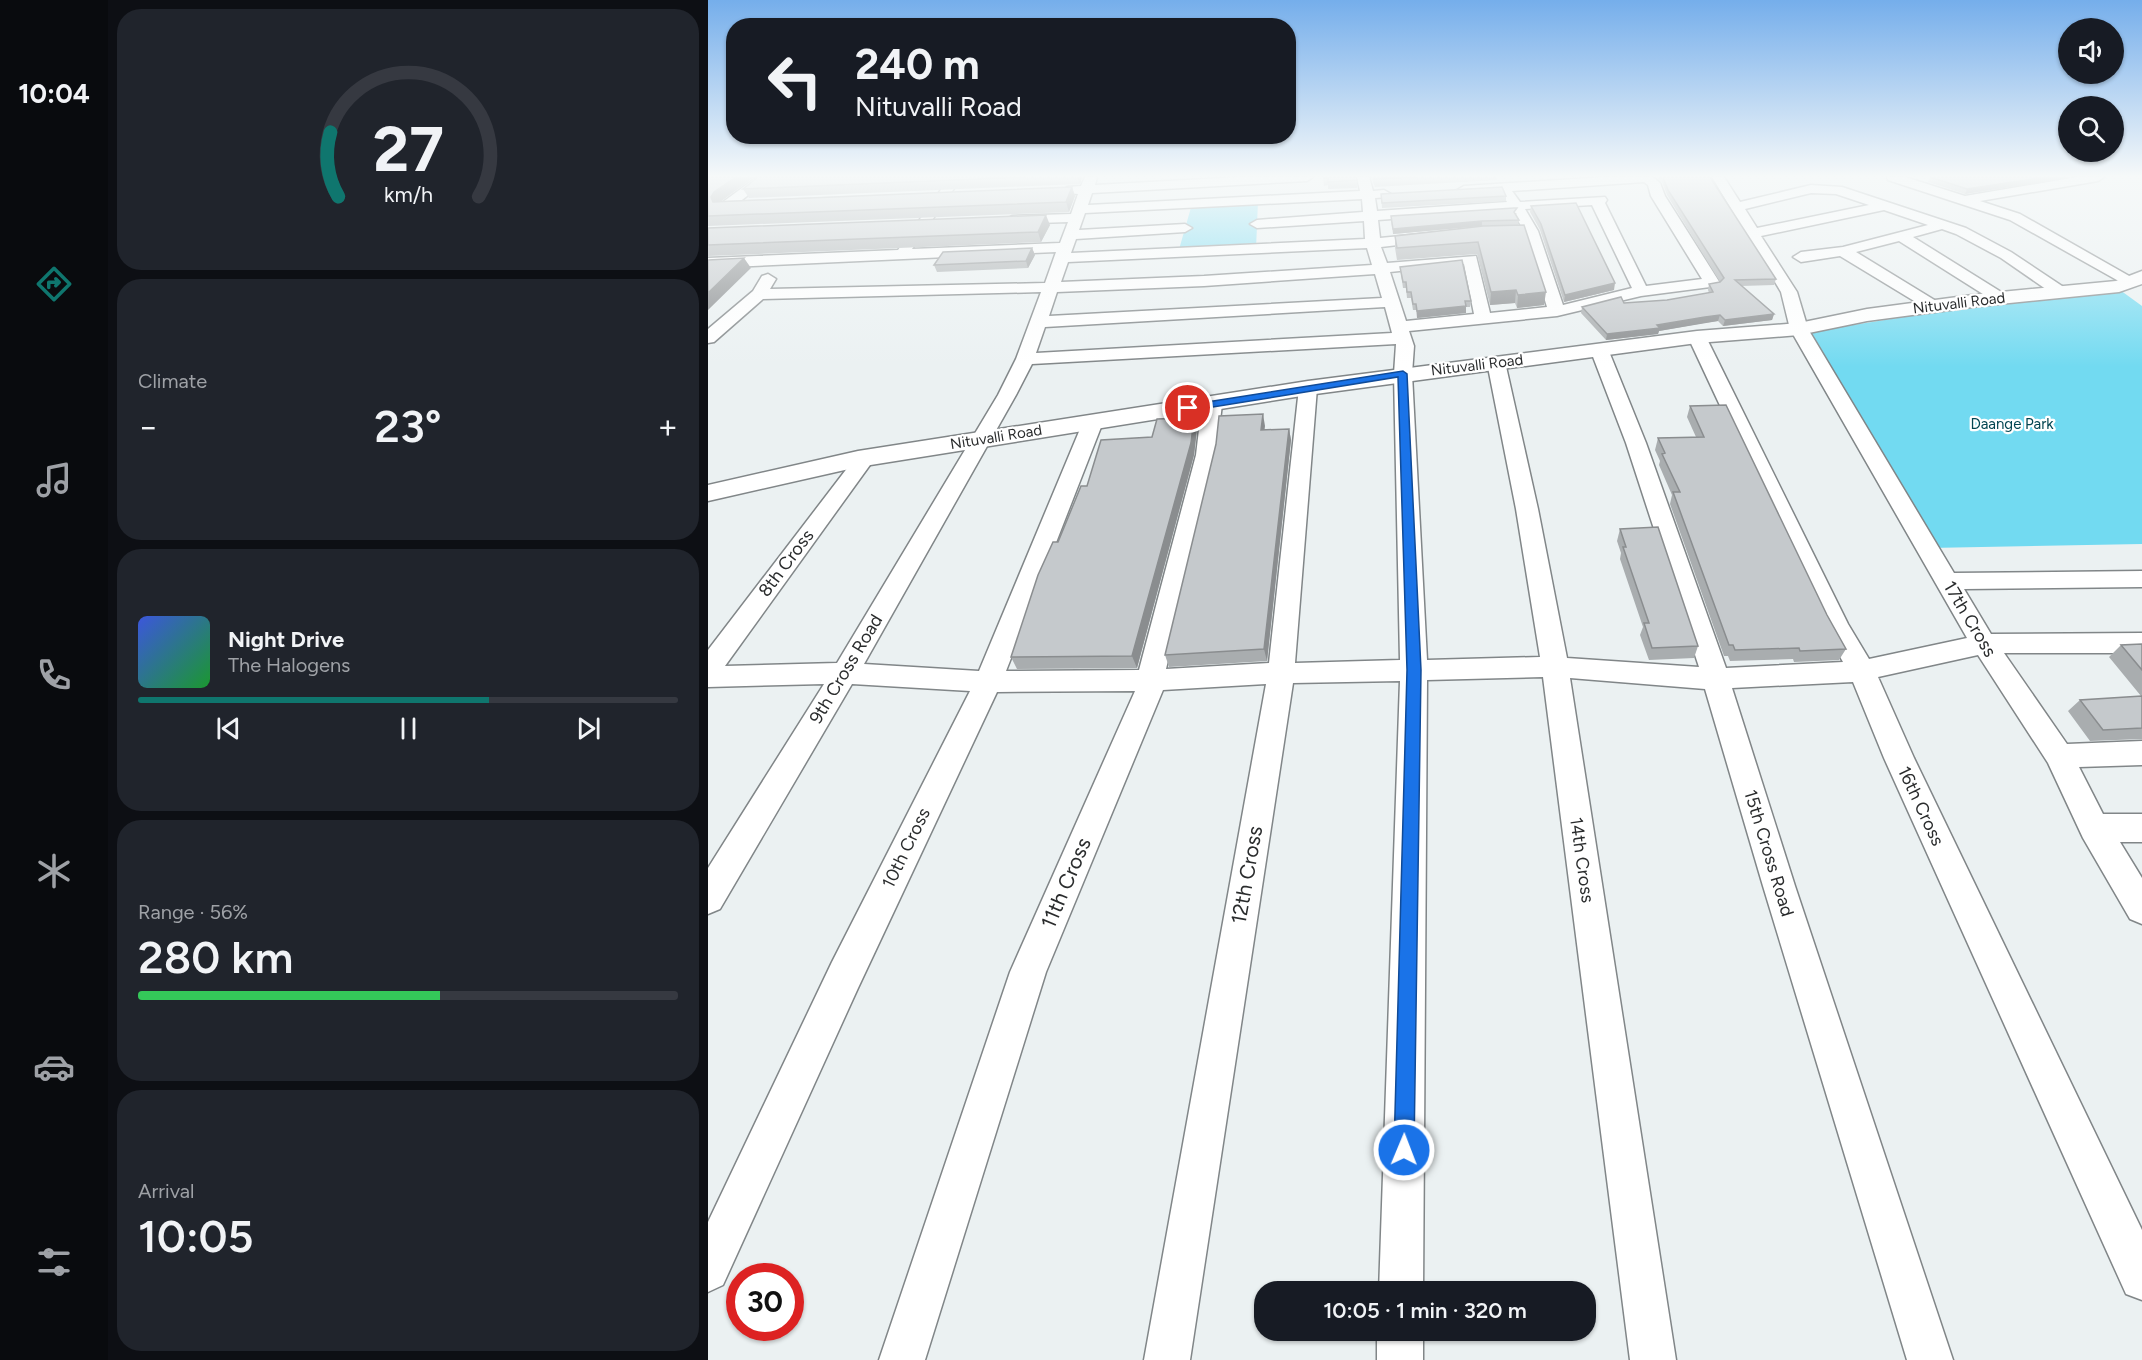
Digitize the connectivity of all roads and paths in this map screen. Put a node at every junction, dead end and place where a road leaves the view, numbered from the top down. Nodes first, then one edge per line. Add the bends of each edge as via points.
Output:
1 (910, 240) edge
2 (1068, 240) edge
3 (1107, 240) edge
4 (1181, 240) edge
5 (1256, 240) edge
6 (1396, 240) edge
7 (1534, 240) edge
8 (1617, 240) edge
9 (1683, 240) edge
10 (1758, 240) edge
11 (1887, 240) edge
12 (1907, 240) edge
13 (1978, 240) edge
14 (2058, 240) edge
15 (1372, 243) junction
16 (1066, 247) junction
17 (1256, 249) junction
18 (1227, 250) junction
19 (1844, 251) junction
20 (1178, 252) junction
21 (900, 255) junction
22 (1801, 257) dead end
23 (785, 260) junction
24 (708, 263) edge
25 (1381, 269) junction
26 (1223, 279) junction
27 (2135, 282) edge
28 (1052, 288) junction
29 (1641, 291) junction
30 (2059, 291) junction
31 (759, 294) junction
32 (2000, 298) junction
33 (1391, 302) junction
34 (1935, 307) junction
35 (1557, 311) junction
36 (1220, 313) junction
37 (1483, 319) junction
38 (1039, 322) junction
39 (1798, 328) junction
40 (1400, 332) junction
41 (709, 335) edge
42 (1697, 337) junction
43 (1599, 349) junction
44 (1025, 359) junction
45 (1496, 362) junction
46 (1403, 374) junction
47 (1308, 388) junction
48 (1212, 404) junction
49 (1093, 422) junction
50 (982, 439) junction
51 (865, 458) junction
52 (708, 493) edge
53 (2142, 579) edge
54 (1947, 581) junction
55 (1984, 644) junction
56 (2142, 644) edge
57 (1556, 667) junction
58 (708, 669) edge
59 (1414, 670) junction
60 (1862, 671) junction
61 (845, 673) junction
62 (1281, 674) junction
63 (708, 677) edge
64 (1716, 679) junction
65 (1150, 680) junction
66 (988, 682) junction
67 (2142, 753) edge
68 (2059, 756) junction
69 (2094, 828) junction
70 (2142, 828) edge
71 (708, 898) edge
72 (2142, 909) edge
73 (708, 1270) edge
74 (2142, 1278) edge
75 (1401, 1281) edge
76 (1400, 1341) edge
77 (902, 1360) edge
78 (1167, 1360) edge
79 (1400, 1360) edge
80 (1653, 1360) edge
81 (1930, 1360) edge

1 - 21 street
2 - 16 street, 9th Cross Road
3 - 16 street
4 - 20 street
5 - 17 street
6 - 15 street
7 - 35 street
8 - 29 street
9 - 29 street via 1712,283
10 - 39 street, 17th Cross via 1789,292
11 - 19 street
12 - 32 street
13 - 30 street
14 - 27 street
15 - 17 street
15 - 25 street
16 - 20 street
16 - 21 street
16 - 28 street, 9th Cross Road
17 - 18 street
18 - 20 street
18 - 26 street
19 - 22 street
19 - 34 street
21 - 23 street
23 - 24 street
23 - 31 street
25 - 26 street
25 - 33 street
25 - 37 street via 1471,259
26 - 28 street
26 - 36 street
27 - 30 street, Nituvalli Road
28 - 31 street
28 - 38 street, 9th Cross Road
29 - 35 street
30 - 32 street, Nituvalli Road
31 - 41 street
32 - 34 street, Nituvalli Road
33 - 36 street
33 - 40 street
34 - 39 street, Nituvalli Road
35 - 37 street
36 - 38 street
37 - 40 street
38 - 44 street, 9th Cross Road
39 - 42 street, Nituvalli Road
39 - 54 street, 17th Cross
40 - 44 street
40 - 46 street via 1405,346
42 - 43 street, Nituvalli Road
42 - 60 street, 16th Cross via 1836,626
43 - 45 street, Nituvalli Road
43 - 64 street, 15th Cross Road via 1636,443
44 - 50 street, 9th Cross Road
45 - 46 street, Nituvalli Road
45 - 57 street, 14th Cross
46 - 47 street, Nituvalli Road
46 - 59 street
47 - 48 street, Nituvalli Road
47 - 62 street, 12th Cross
48 - 49 street, Nituvalli Road
48 - 65 street, 11th Cross via 1206,455
49 - 50 street, Nituvalli Road
49 - 66 street, 10th Cross
50 - 51 street, Nituvalli Road
50 - 61 street, 9th Cross Road
51 - 52 street, Nituvalli Road
51 - 58 street, 8th Cross
53 - 54 street
54 - 55 street, 17th Cross
55 - 56 street
55 - 60 street
55 - 68 street, 17th Cross
57 - 59 street
57 - 64 street
57 - 80 street, 14th Cross
59 - 62 street
59 - 75 street
60 - 64 street
60 - 74 street, 16th Cross
61 - 63 street
61 - 66 street
61 - 71 street, 9th Cross Road
62 - 65 street
62 - 78 street, 12th Cross
64 - 81 street, 15th Cross Road
65 - 66 street
65 - 77 street, 11th Cross via 1152,683 1028,972
66 - 73 street, 10th Cross via 845,975
67 - 68 street
68 - 69 street, 17th Cross
69 - 70 street
69 - 72 street, 17th Cross
76 - 79 street

